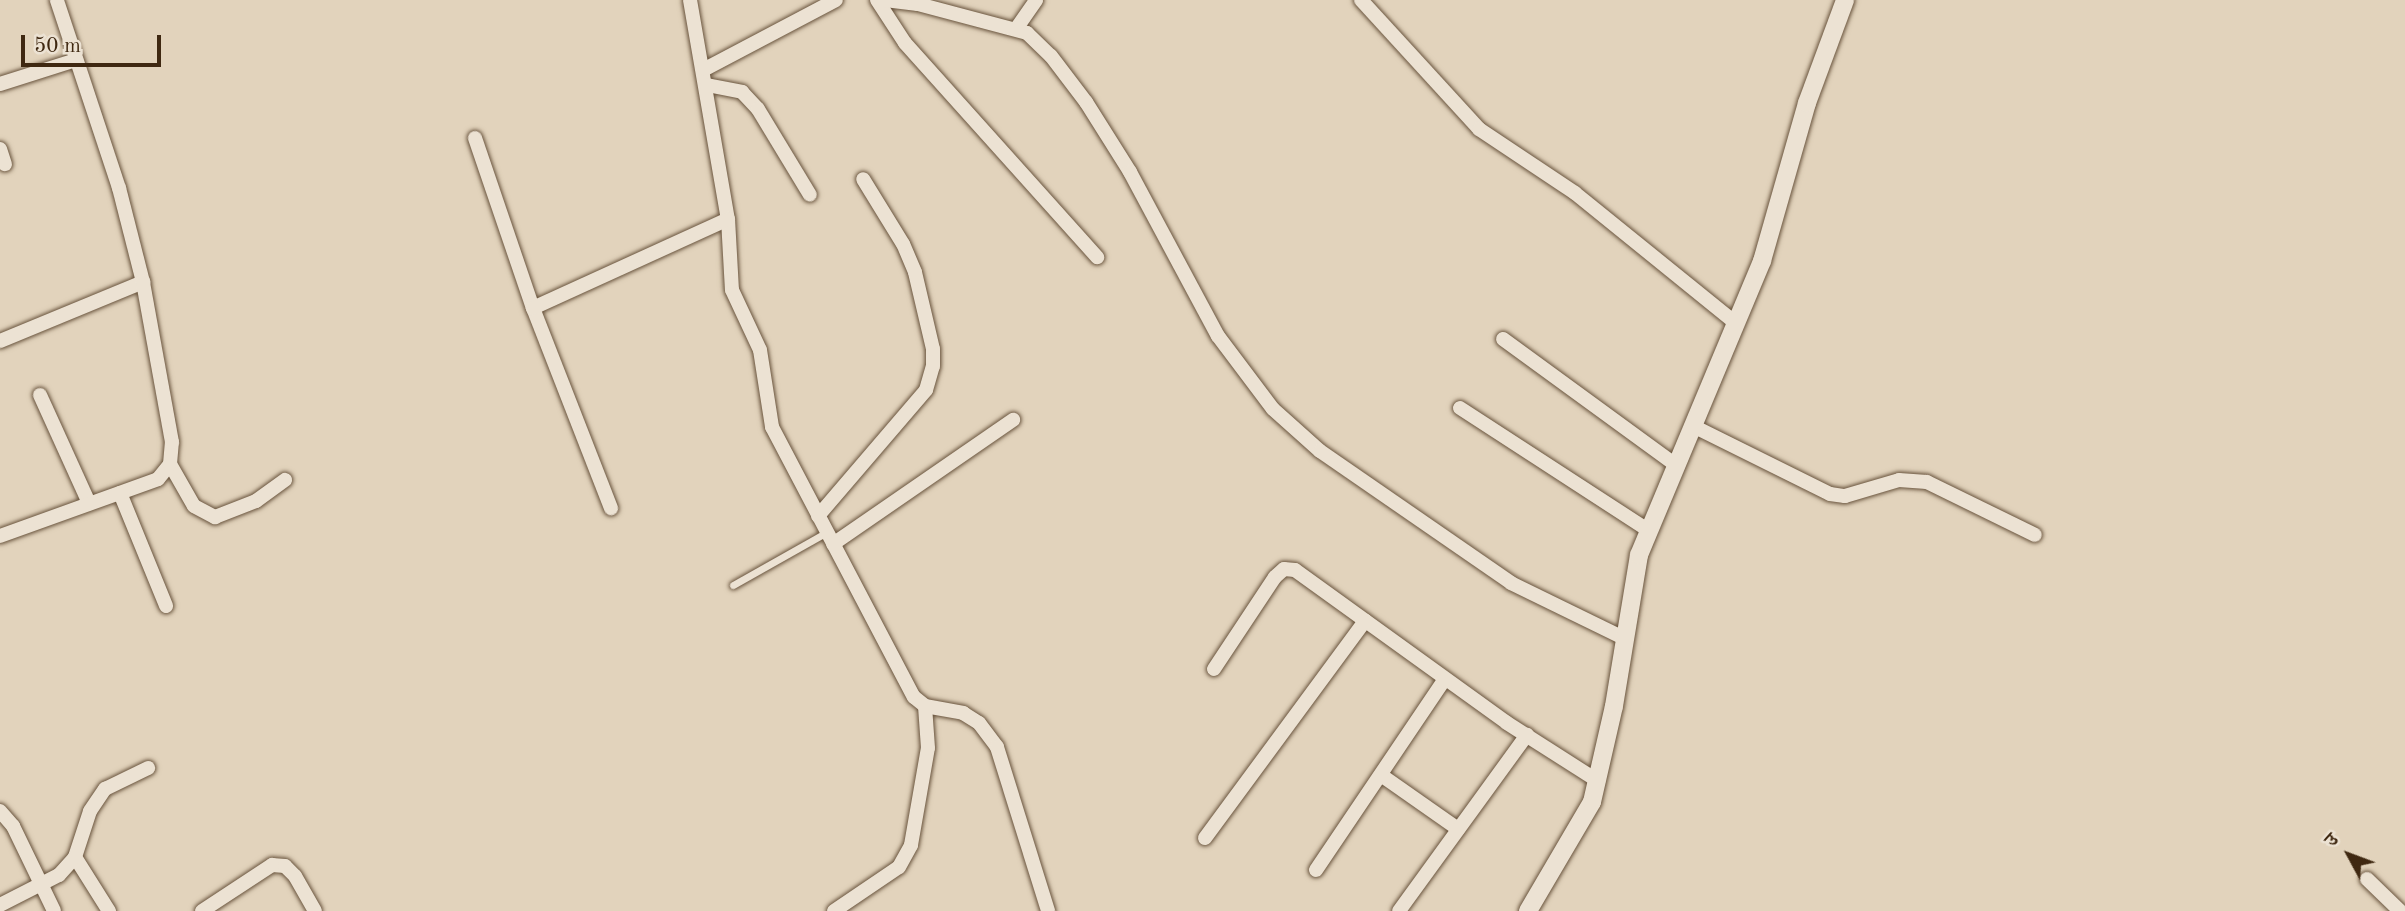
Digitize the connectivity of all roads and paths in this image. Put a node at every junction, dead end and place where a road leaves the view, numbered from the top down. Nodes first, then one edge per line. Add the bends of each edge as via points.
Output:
1 (57, 0) edge
2 (690, 0) edge
3 (835, 0) edge
4 (877, 0) edge
5 (885, 0) edge
6 (1035, 0) edge
7 (1361, 0) edge
8 (1845, 0) edge
9 (1016, 29) junction
10 (76, 60) junction
11 (705, 69) junction
12 (0, 84) edge
13 (707, 85) junction
14 (475, 138) dead end
15 (0, 149) edge
16 (5, 164) dead end
17 (863, 179) dead end
18 (810, 195) dead end
19 (728, 219) junction
20 (1097, 257) dead end
21 (143, 282) junction
22 (533, 308) junction
23 (1737, 324) junction
24 (1503, 339) dead end
25 (0, 341) edge
26 (40, 396) dead end
27 (1460, 408) dead end
28 (1013, 419) dead end
29 (1693, 426) junction
30 (170, 464) junction
31 (1676, 465) junction
32 (285, 480) dead end
33 (120, 493) junction
34 (89, 503) junction
35 (611, 509) dead end
36 (818, 516) junction
37 (1648, 530) junction
38 (2035, 535) dead end
39 (0, 536) edge
40 (830, 538) junction
41 (733, 585) dead end
42 (166, 607) dead end
43 (1365, 621) junction
44 (1626, 639) junction
45 (1214, 669) dead end
46 (1445, 679) junction
47 (925, 706) junction
48 (1527, 735) junction
49 (148, 768) dead end
50 (1381, 775) junction
51 (1598, 781) junction
52 (0, 811) edge
53 (1458, 829) junction
54 (1205, 838) dead end
55 (75, 857) junction
56 (1317, 870) dead end
57 (2367, 879) dead end
58 (41, 886) junction
59 (0, 905) edge
60 (54, 911) edge
61 (109, 911) edge
62 (202, 911) edge
63 (315, 911) edge
64 (834, 911) edge
65 (1048, 911) edge
66 (1399, 911) edge
67 (1528, 911) edge
68 (2400, 911) edge

1 - 10 street
2 - 11 street
3 - 11 street
4 - 20 street via 905,43
5 - 9 street
6 - 9 street
7 - 23 street via 1479,129 1575,193
8 - 23 street via 1807,103 1762,261
9 - 44 street via 1051,56 1086,102 1130,172 1218,336 1273,409 1331,459 1511,583
10 - 12 street
10 - 21 street via 119,188
11 - 13 street
13 - 18 street via 742,92 750,100
13 - 19 street
14 - 22 street
15 - 16 street
17 - 36 street via 915,272 933,366 926,390
19 - 22 street
19 - 36 street via 732,290 760,350 772,427
21 - 25 street
21 - 30 street via 172,442
22 - 35 street
23 - 29 street
24 - 31 street
26 - 34 street
27 - 37 street
28 - 40 street
29 - 31 street
29 - 38 street via 1830,494 1845,496 1899,480 1927,482
30 - 32 street via 194,506 215,517 245,507
30 - 33 street via 158,479
31 - 37 street
33 - 34 street
33 - 42 street
34 - 39 street
36 - 40 street
37 - 44 street
40 - 41 lane
40 - 47 street via 906,685
43 - 45 street via 1295,570 1284,569
43 - 46 street
43 - 54 street
44 - 51 street
46 - 48 street
46 - 50 street
47 - 64 street via 928,748 911,845 899,867
47 - 65 street via 963,713 979,723 997,747
48 - 51 street
48 - 53 street
49 - 55 street via 105,789 90,811
50 - 53 street
50 - 56 street
51 - 67 street via 1581,826
52 - 58 street via 13,826
53 - 66 street
55 - 58 street
55 - 61 street
57 - 68 street
58 - 59 street
58 - 60 street
62 - 63 street via 272,866 285,866

